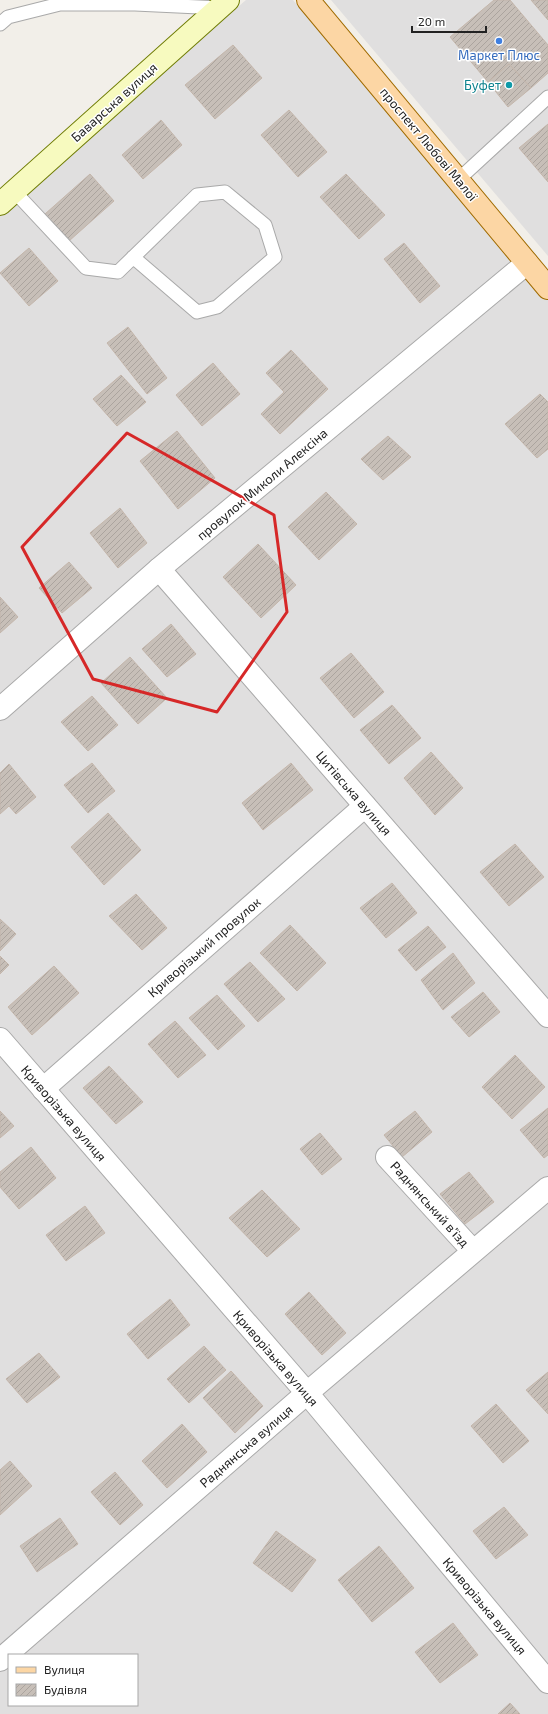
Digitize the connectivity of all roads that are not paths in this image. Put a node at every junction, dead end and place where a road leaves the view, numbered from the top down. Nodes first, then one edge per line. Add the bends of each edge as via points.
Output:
1 (308, 0) edge
2 (224, 4) edge
3 (0, 24) edge
4 (548, 97) edge
5 (459, 180) junction
6 (7, 198) edge
7 (133, 257) junction
8 (526, 263) junction
9 (548, 288) edge
10 (160, 569) junction
11 (0, 709) edge
12 (365, 806) junction
13 (548, 1016) edge
14 (0, 1038) edge
15 (43, 1089) junction
16 (387, 1157) dead end
17 (548, 1188) edge
18 (473, 1251) junction
19 (307, 1393) junction
20 (0, 1660) edge
21 (548, 1682) edge

1 - 5 main road, проспект Любові Малої
2 - 3 lane via 60,4 8,17
2 - 6 street, Баварська вулиця
4 - 5 lane
5 - 8 main road, проспект Любові Малої
6 - 7 lane via 86,268 118,272
7 - 7 lane via 197,195 225,192 265,225 275,256 217,307 197,312
8 - 9 main road, проспект Любові Малої
8 - 10 street, провулок Миколи Алексіна
10 - 11 street, провулок Миколи Алексіна
10 - 12 street, Цитівська вулиця
12 - 13 street, Цитівська вулиця
12 - 15 street, Криворізький провулок
14 - 15 street, Криворізька вулиця
15 - 19 street, Криворізька вулиця
16 - 18 street, Раднянський в’їзд
17 - 18 street, Раднянська вулиця
18 - 19 street, Раднянська вулиця
19 - 20 street, Раднянська вулиця
19 - 21 street, Криворізька вулиця

